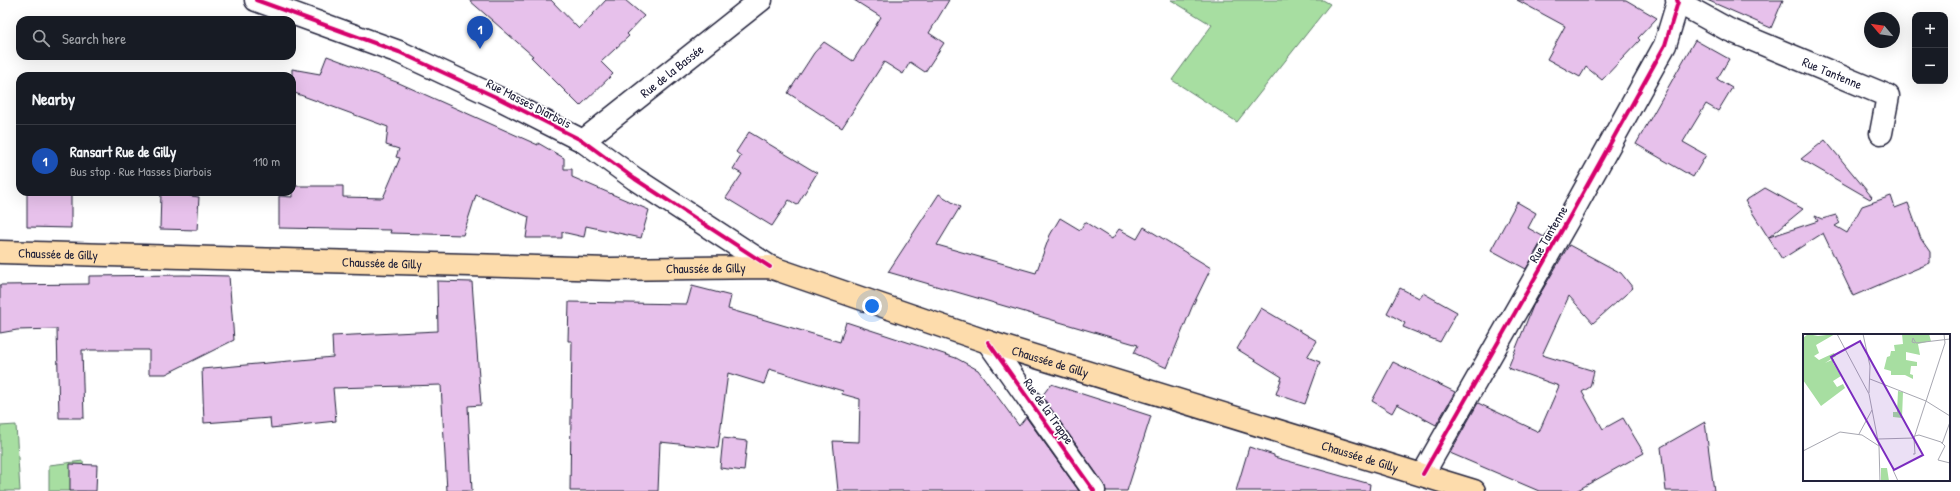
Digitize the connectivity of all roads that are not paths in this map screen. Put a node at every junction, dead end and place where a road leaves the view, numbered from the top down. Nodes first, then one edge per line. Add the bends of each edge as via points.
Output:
1 (256, 0) edge
2 (761, 0) edge
3 (1677, 1) edge
4 (1881, 133) dead end
5 (583, 141) junction
6 (0, 252) edge
7 (770, 267) junction
8 (988, 342) junction
9 (1423, 474) junction
10 (1094, 491) edge
11 (1474, 491) edge

1 - 5 street, Rue Masses Diarbois via 399,52
2 - 5 street, Rue de la Bassée
3 - 4 street, Rue Tantenne via 1727,29 1888,96
3 - 9 street, Rue Tantenne via 1665,45
5 - 7 street, Rue Masses Diarbois via 635,179
6 - 7 main road, Chaussée de Gilly via 610,269
7 - 8 main road, Chaussée de Gilly
8 - 9 main road, Chaussée de Gilly
8 - 10 street, Rue de la Trappe
9 - 11 main road, Chaussée de Gilly

